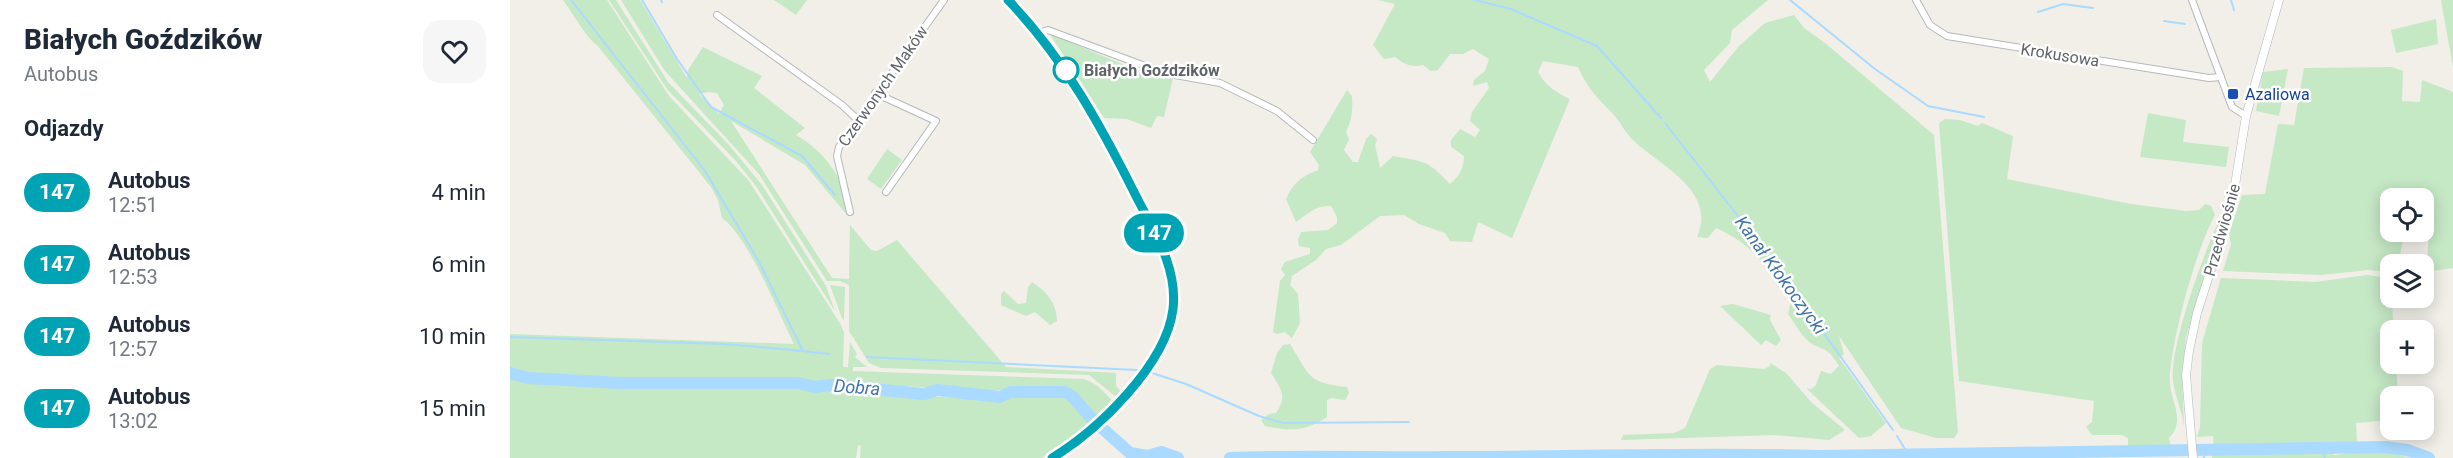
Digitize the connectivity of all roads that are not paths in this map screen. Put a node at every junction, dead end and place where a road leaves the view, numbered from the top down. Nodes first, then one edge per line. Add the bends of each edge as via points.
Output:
1 (944, 0) edge
2 (1008, 0) edge
3 (1916, 0) edge
4 (2192, 0) edge
5 (2279, 0) edge
6 (717, 15) dead end
7 (1038, 33) junction
8 (2221, 76) junction
9 (875, 93) junction
10 (2246, 116) junction
11 (857, 119) junction
12 (1313, 140) dead end
13 (886, 192) dead end
14 (850, 212) dead end
15 (1052, 458) edge
16 (2193, 458) edge

1 - 9 street, Czerwonych Maków
2 - 7 street
3 - 8 street, Krokusowa via 1930,25 1947,36 2209,78
4 - 8 street
5 - 10 street
6 - 11 street
7 - 12 street via 1048,30 1164,73 1220,83 1277,111
7 - 15 street via 1099,122 1162,247 1173,282 1169,328 1136,382 1092,431
8 - 10 street via 2232,107
9 - 11 street, Czerwonych Maków
9 - 13 street via 936,121
10 - 16 street, Przedwiośnie via 2234,195 2189,351 2186,375
11 - 14 street, Czerwonych Maków via 837,151

